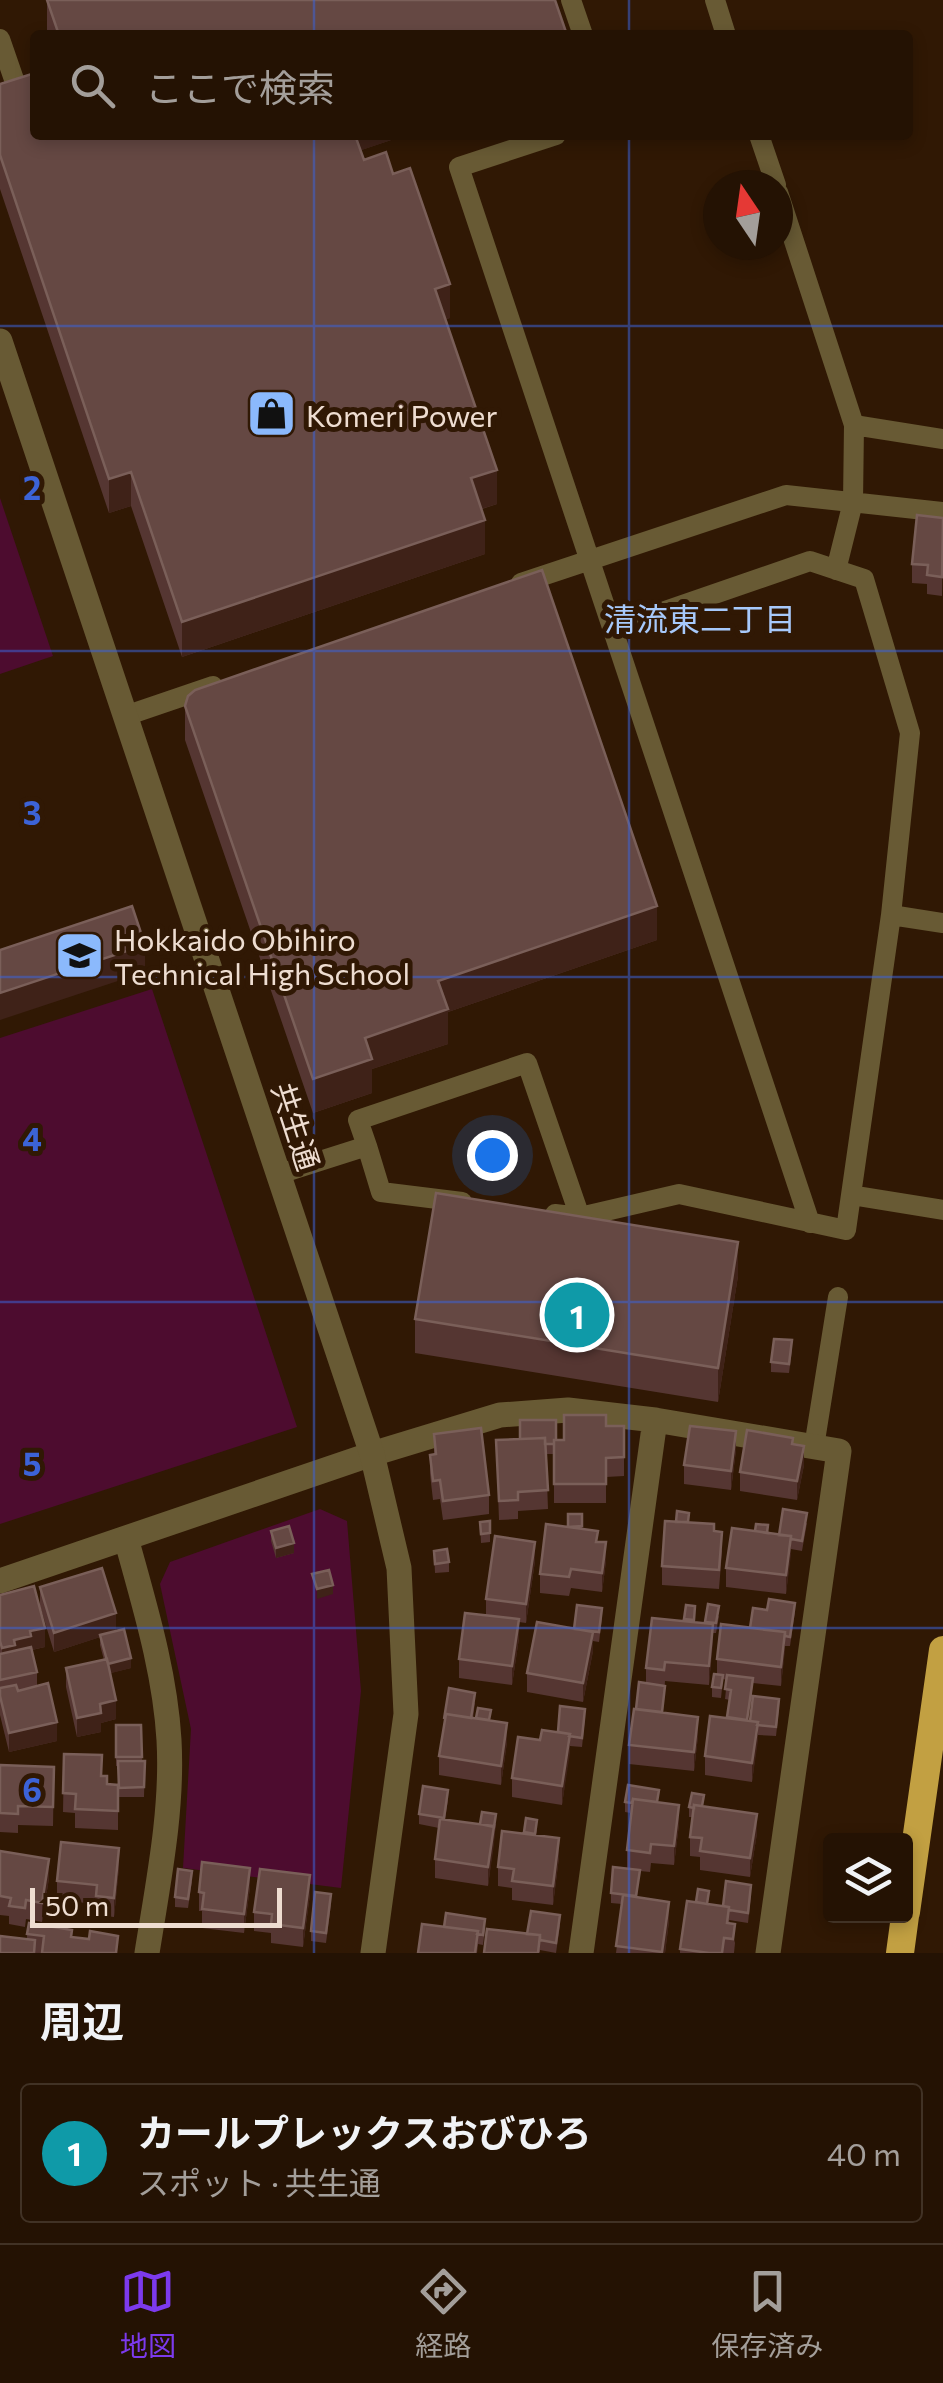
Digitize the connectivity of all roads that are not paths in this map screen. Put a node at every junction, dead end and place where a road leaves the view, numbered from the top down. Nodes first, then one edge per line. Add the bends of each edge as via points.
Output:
1 (571, 0) edge
2 (715, 0) edge
3 (581, 30) edge
4 (724, 30) edge
5 (0, 39) edge
6 (18, 92) edge
7 (541, 140) edge
8 (761, 140) edge
9 (771, 170) edge
10 (793, 238) edge
11 (0, 341) edge
12 (854, 426) junction
13 (943, 440) edge
14 (854, 502) junction
15 (943, 512) edge
16 (590, 560) junction
17 (836, 570) junction
18 (497, 591) edge
19 (612, 628) junction
20 (237, 678) edge
21 (125, 716) junction
22 (891, 915) junction
23 (943, 924) edge
24 (367, 1146) junction
25 (278, 1174) junction
26 (851, 1195) junction
27 (490, 1206) edge
28 (526, 1210) edge
29 (943, 1210) edge
30 (580, 1217) junction
31 (810, 1223) junction
32 (838, 1297) dead end
33 (655, 1420) junction
34 (814, 1447) junction
35 (372, 1454) junction
36 (126, 1538) junction
37 (0, 1581) edge
38 (943, 1650) edge
39 (913, 1858) edge
40 (904, 1923) edge
41 (147, 1953) edge
42 (373, 1953) edge
43 (581, 1953) edge
44 (768, 1953) edge
45 (900, 1953) edge

1 - 3 lane
2 - 4 lane
5 - 6 lane
7 - 16 lane via 459,167
8 - 9 lane
10 - 12 lane
11 - 21 street, 共生通
12 - 13 lane
12 - 14 lane
14 - 15 lane
14 - 16 lane via 786,495
14 - 17 lane
16 - 18 lane
16 - 19 lane
17 - 19 lane via 810,560
17 - 22 lane via 864,579 910,733
19 - 31 lane
20 - 21 lane
21 - 25 street, 共生通
22 - 23 lane
22 - 26 lane
24 - 25 lane
24 - 27 lane via 381,1192
24 - 30 lane via 358,1120 527,1063
25 - 35 street, 共生通
26 - 29 lane
26 - 31 lane via 846,1230
28 - 30 lane
30 - 31 lane via 679,1194
32 - 34 lane
33 - 34 street
33 - 35 street via 568,1410 500,1415
33 - 43 street
34 - 44 street via 839,1451
35 - 36 street
35 - 42 street, 共生通 via 399,1568 406,1714
36 - 37 street
36 - 41 street via 157,1651 169,1741 164,1842
38 - 39 highway
40 - 45 highway

